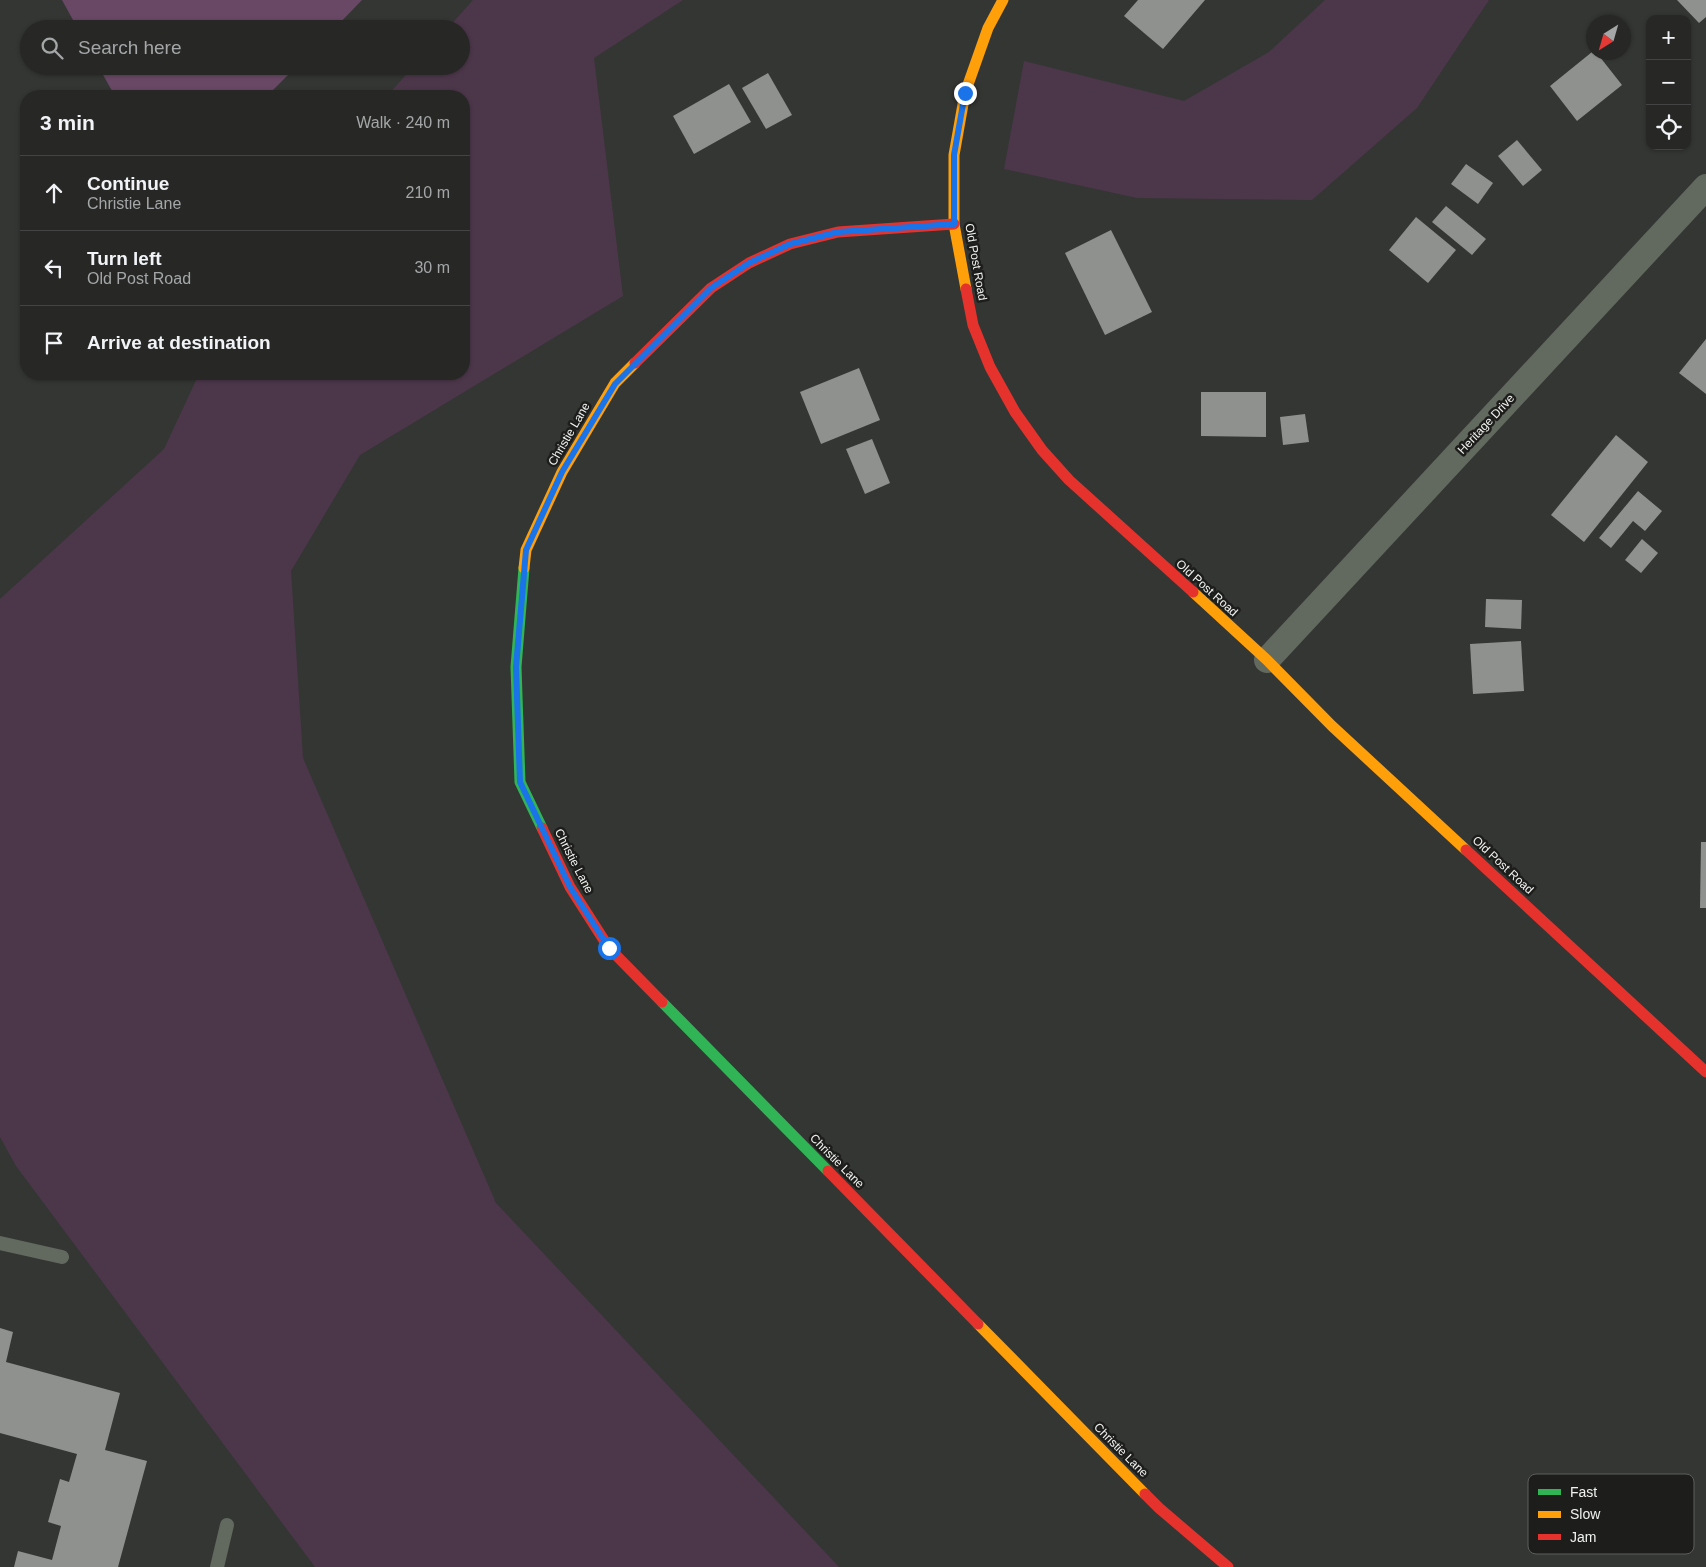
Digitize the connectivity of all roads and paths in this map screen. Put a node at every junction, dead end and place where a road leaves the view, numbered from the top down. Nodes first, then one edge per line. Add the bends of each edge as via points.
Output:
1 (1004, 0) edge
2 (1706, 187) edge
3 (954, 224) junction
4 (1267, 660) junction
5 (1706, 1072) edge
6 (0, 1243) edge
7 (62, 1257) dead end
8 (227, 1525) dead end
9 (217, 1567) edge
10 (1228, 1567) edge

1 - 3 street, Old Post Road via 988,28 965,93 954,155
2 - 4 street, Heritage Drive
3 - 4 street, Old Post Road via 973,325 994,375 1042,450 1068,480
3 - 10 street, Christie Lane via 838,232 790,244 749,263 711,288 615,384 562,472 526,550 516,667 520,782 570,887 609,948 1159,1508
4 - 5 street, Old Post Road via 1332,726
6 - 7 lane
8 - 9 lane

